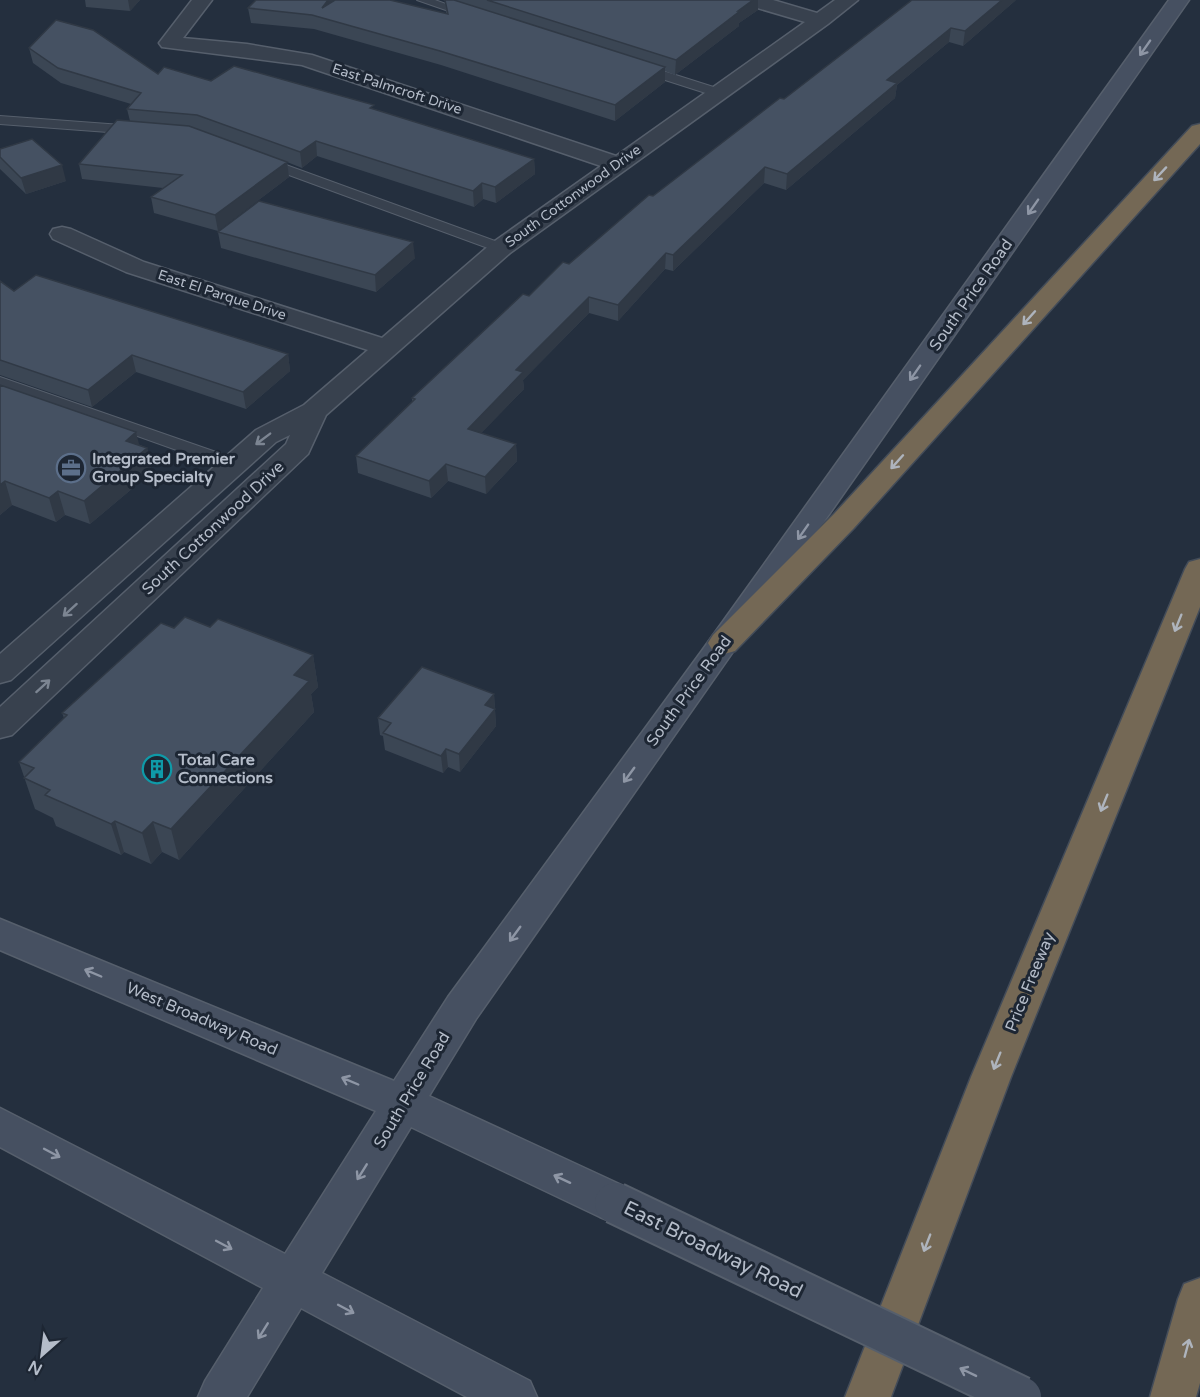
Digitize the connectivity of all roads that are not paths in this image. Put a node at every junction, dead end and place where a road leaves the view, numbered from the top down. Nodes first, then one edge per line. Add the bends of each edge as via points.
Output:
1 (202, 0) edge
2 (423, 0) edge
3 (752, 0) edge
4 (848, 0) edge
5 (1179, 0) edge
6 (479, 18) edge
7 (821, 20) junction
8 (626, 64) edge
9 (719, 93) junction
10 (0, 120) edge
11 (148, 131) edge
12 (1200, 131) edge
13 (249, 155) edge
14 (618, 164) junction
15 (62, 234) dead end
16 (501, 248) junction
17 (385, 347) junction
18 (0, 382) edge
19 (314, 411) junction
20 (233, 464) junction
21 (1200, 569) edge
22 (107, 577) junction
23 (98, 636) junction
24 (724, 643) junction
25 (0, 672) edge
26 (0, 726) edge
27 (0, 934) edge
28 (404, 1104) junction
29 (0, 1126) edge
30 (294, 1282) junction
31 (1200, 1299) edge
32 (512, 1396) edge
33 (221, 1397) edge
34 (868, 1397) edge
35 (1021, 1397) edge
36 (1173, 1397) edge

1 - 14 street, East Palmcroft Drive via 169,43 305,59
2 - 6 lane
3 - 7 street
4 - 7 street, South Cottonwood Drive
5 -> 24 main road, South Price Road
7 - 9 street, South Cottonwood Drive
8 - 9 lane
9 - 14 street, South Cottonwood Drive
10 - 11 lane
12 -> 24 highway via 844,521
13 - 16 lane
14 - 16 street, South Cottonwood Drive
15 - 17 street, East El Parque Drive via 135,267
16 - 17 street, South Cottonwood Drive
17 - 19 street, South Cottonwood Drive
18 - 20 lane
19 -> 20 street, South Cottonwood Drive via 266,436
19 - 23 street, South Cottonwood Drive via 298,448
20 - 22 street, South Cottonwood Drive
21 -> 34 highway, Price Freeway via 991,1077
22 - 23 street, South Cottonwood Drive via 114,589 93,623
22 -> 25 street, South Cottonwood Drive
26 -> 23 street, South Cottonwood Drive
24 -> 28 main road, South Price Road via 462,1008
28 -> 27 main road, West Broadway Road
28 -> 30 main road, South Price Road
35 -> 28 main road, East Broadway Road, bridge
29 -> 30 main road
30 -> 32 main road
30 -> 33 main road, South Price Road
36 -> 31 highway

